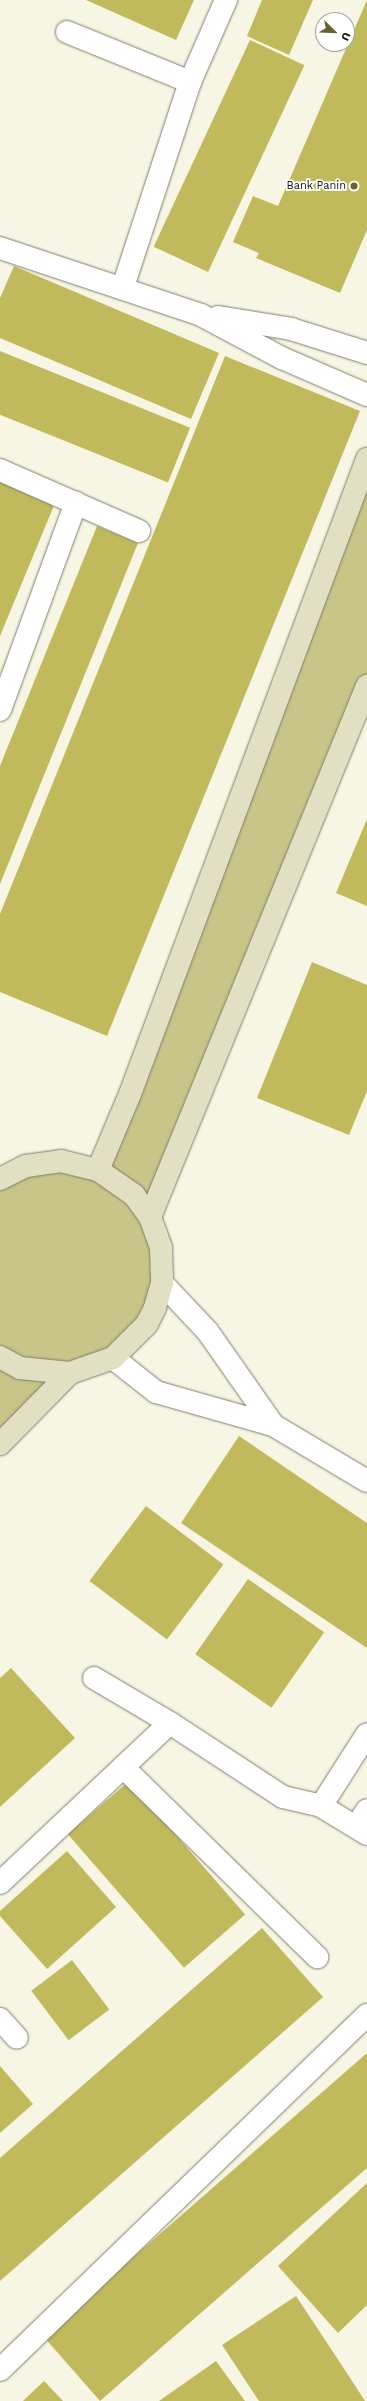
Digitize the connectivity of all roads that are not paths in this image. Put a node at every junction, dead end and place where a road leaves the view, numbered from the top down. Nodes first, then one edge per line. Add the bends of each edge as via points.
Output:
1 (226, 0) edge
2 (67, 32) dead end
3 (190, 82) junction
4 (0, 248) edge
5 (123, 287) junction
6 (201, 315) junction
7 (367, 353) edge
8 (367, 395) edge
9 (367, 459) edge
10 (0, 470) edge
11 (76, 502) junction
12 (139, 531) dead end
13 (367, 686) edge
14 (0, 710) edge
15 (98, 1170) junction
16 (0, 1179) edge
17 (150, 1217) junction
18 (162, 1283) junction
19 (0, 1357) edge
20 (113, 1358) junction
21 (70, 1373) junction
22 (273, 1426) junction
23 (0, 1444) edge
24 (367, 1481) edge
25 (94, 1678) dead end
26 (170, 1723) junction
27 (367, 1734) edge
28 (123, 1767) junction
29 (321, 1806) junction
30 (363, 1824) edge
31 (0, 1883) edge
32 (317, 1957) dead end
33 (367, 2015) edge
34 (0, 2019) edge
35 (17, 2038) dead end
36 (0, 2370) edge

1 - 3 street
2 - 3 street
3 - 5 street
4 - 5 street
5 - 6 street
6 - 7 street via 291,328
6 - 8 street via 282,358
9 - 15 street via 130,1094
10 - 11 street
11 - 12 street
11 - 14 street
13 - 17 street
15 - 16 street via 61,1161 26,1166
15 - 17 street via 134,1195
17 - 18 street via 161,1248
18 - 20 street via 155,1308 147,1324
18 - 22 street via 208,1332
19 - 21 street via 20,1368
20 - 21 street
20 - 22 street via 156,1392
21 - 23 street
22 - 24 street
25 - 26 street
26 - 28 street
26 - 29 street via 283,1797
27 - 29 street
28 - 31 street
28 - 32 street
29 - 30 street
33 - 36 street
34 - 35 street

